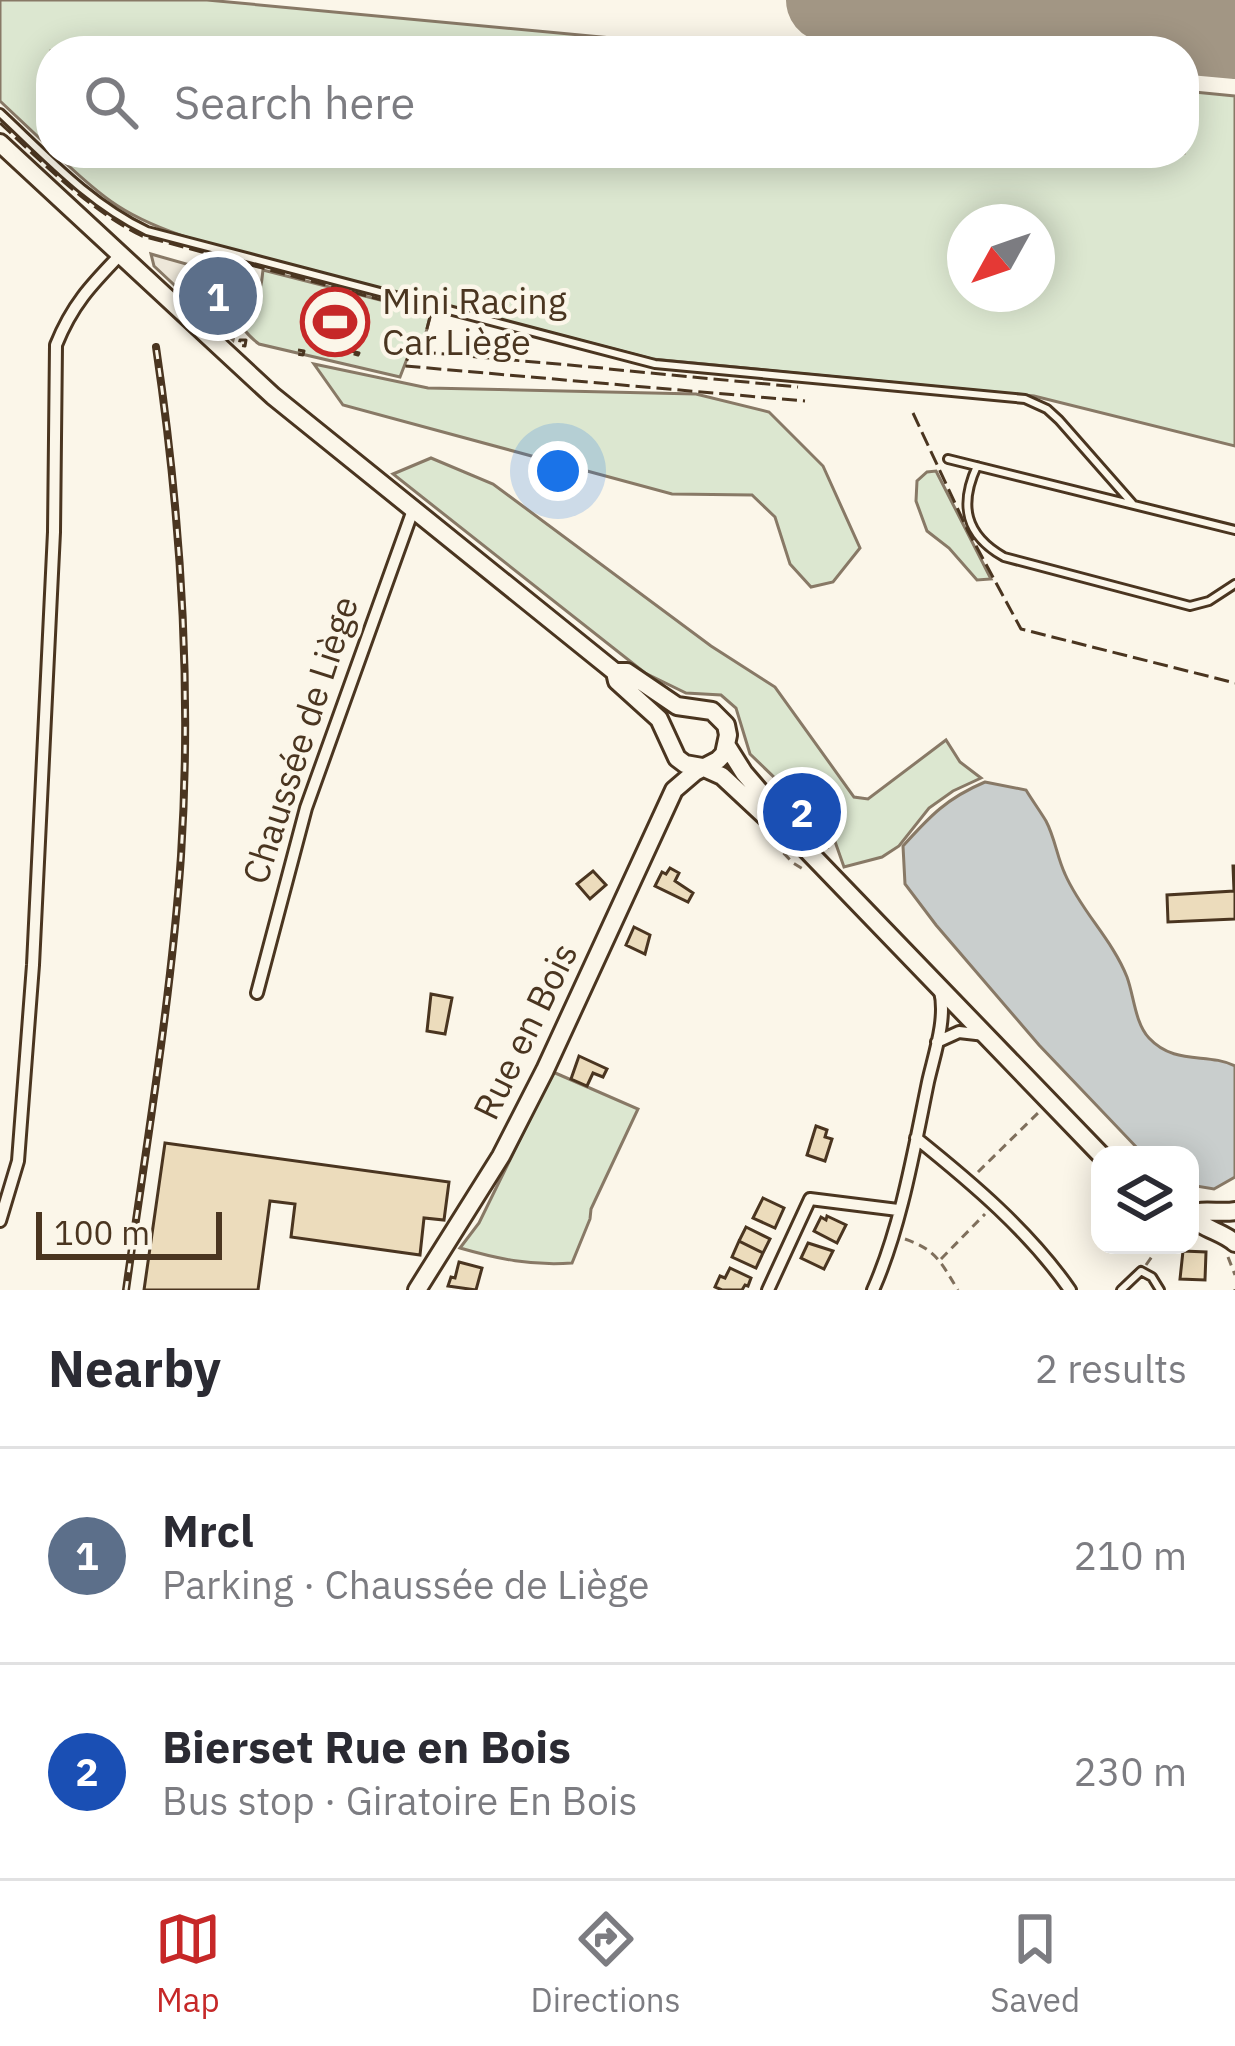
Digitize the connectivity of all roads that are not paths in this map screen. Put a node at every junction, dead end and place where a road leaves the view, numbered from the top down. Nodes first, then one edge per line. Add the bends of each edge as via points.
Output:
1 (0, 113) edge
2 (0, 143) edge
3 (36, 146) edge
4 (60, 168) edge
5 (120, 254) junction
6 (948, 459) dead end
7 (977, 466) junction
8 (1132, 503) junction
9 (413, 510) junction
10 (1235, 530) edge
11 (1235, 584) edge
12 (615, 672) junction
13 (692, 709) junction
14 (670, 743) junction
15 (727, 746) junction
16 (702, 767) junction
17 (674, 790) junction
18 (777, 819) junction
19 (938, 986) junction
20 (257, 993) dead end
21 (985, 1035) junction
22 (937, 1042) junction
23 (916, 1138) junction
24 (1092, 1146) edge
25 (898, 1210) junction
26 (1235, 1211) edge
27 (1199, 1212) edge
28 (0, 1221) edge
29 (1199, 1223) edge
30 (1235, 1243) edge
31 (1125, 1289) edge
32 (417, 1290) edge
33 (768, 1290) edge
34 (873, 1290) edge
35 (1070, 1290) edge
36 (1160, 1290) edge

1 - 3 lane
2 - 5 main road
4 - 8 lane via 123,219 160,236 655,364 1025,399 1060,420
5 - 9 main road via 273,396
5 - 28 street via 67,316 56,345 32,964 18,1161
6 - 7 lane
7 - 8 lane
7 - 11 lane via 967,487 968,515 1004,557 1190,606
8 - 10 lane
9 - 12 main road
9 - 20 street, Chaussée de Liège via 306,808
12 - 13 main road
12 - 14 main road
13 - 14 main road via 675,720
13 - 15 main road via 720,717
14 - 16 main road via 685,764
14 - 17 main road, Rue en Bois
15 - 16 main road
15 - 18 main road
16 - 17 main road, Rue en Bois
16 - 18 main road
17 - 32 main road, Rue en Bois via 501,1156
18 - 19 main road
19 - 21 main road
19 - 22 street
21 - 22 street via 959,1032
21 - 24 main road
22 - 23 street
23 - 25 street
23 - 35 street via 1036,1246
25 - 33 street via 810,1199
25 - 34 street
26 - 27 main road
29 - 30 main road
31 - 36 lane via 1141,1271

